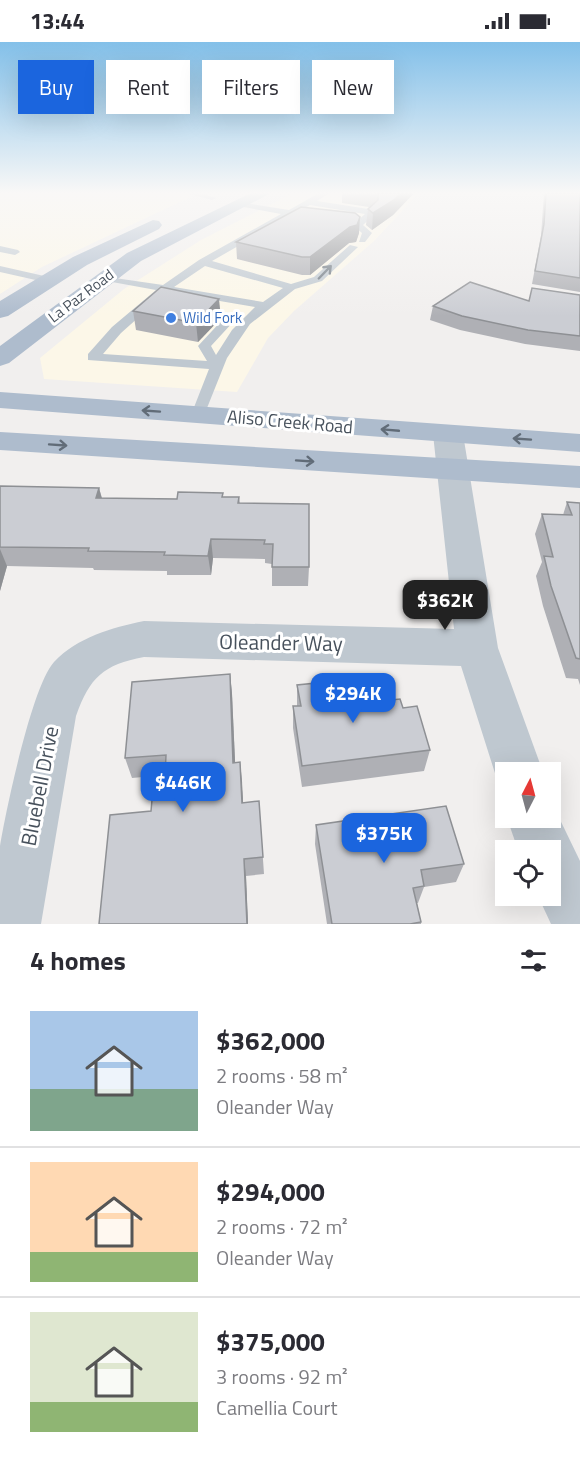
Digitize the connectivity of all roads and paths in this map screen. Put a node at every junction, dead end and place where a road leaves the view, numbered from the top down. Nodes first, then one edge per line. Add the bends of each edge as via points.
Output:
1 (135, 234) edge
2 (159, 234) edge
3 (177, 234) edge
4 (257, 234) edge
5 (366, 234) edge
6 (362, 240) dead end
7 (353, 247) dead end
8 (0, 249) edge
9 (15, 252) dead end
10 (134, 257) junction
11 (202, 262) junction
12 (0, 269) edge
13 (105, 278) junction
14 (49, 280) junction
15 (291, 286) junction
16 (166, 289) junction
17 (154, 299) junction
18 (266, 306) junction
19 (0, 312) edge
20 (0, 358) edge
21 (216, 366) junction
22 (0, 400) edge
23 (198, 415) junction
24 (0, 441) edge
25 (580, 443) edge
26 (451, 452) junction
27 (580, 477) edge
28 (477, 648) junction
29 (89, 658) joint
30 (515, 762) edge
31 (561, 883) edge
32 (580, 921) edge
33 (12, 924) edge

1 - 14 main road, La Paz Road
2 - 10 main road via 138,245
3 - 10 main road, La Paz Road
4 - 11 lane
5 - 6 lane
15 -> 7 lane via 318,279
8 - 9 lane
10 - 13 main road, La Paz Road
11 - 15 lane
11 - 16 lane
12 - 14 lane
13 - 16 lane
13 - 20 main road, La Paz Road
14 - 19 main road, La Paz Road
15 - 18 lane
16 - 17 lane
16 - 18 lane
17 - 21 lane via 231,315 204,346
17 - 21 lane via 106,339 93,357
18 - 21 lane via 232,339
21 - 23 lane
23 -> 22 main road, Aliso Creek Road
26 -> 23 main road, Aliso Creek Road
24 -> 26 main road, Aliso Creek Road
25 -> 26 main road, Aliso Creek Road
26 - 27 main road, Aliso Creek Road
26 - 28 street
28 - 29 street, Oleander Way via 144,639 115,645
28 - 30 street
29 - 33 street, Bluebell Drive via 68,678 53,716
31 - 32 street

